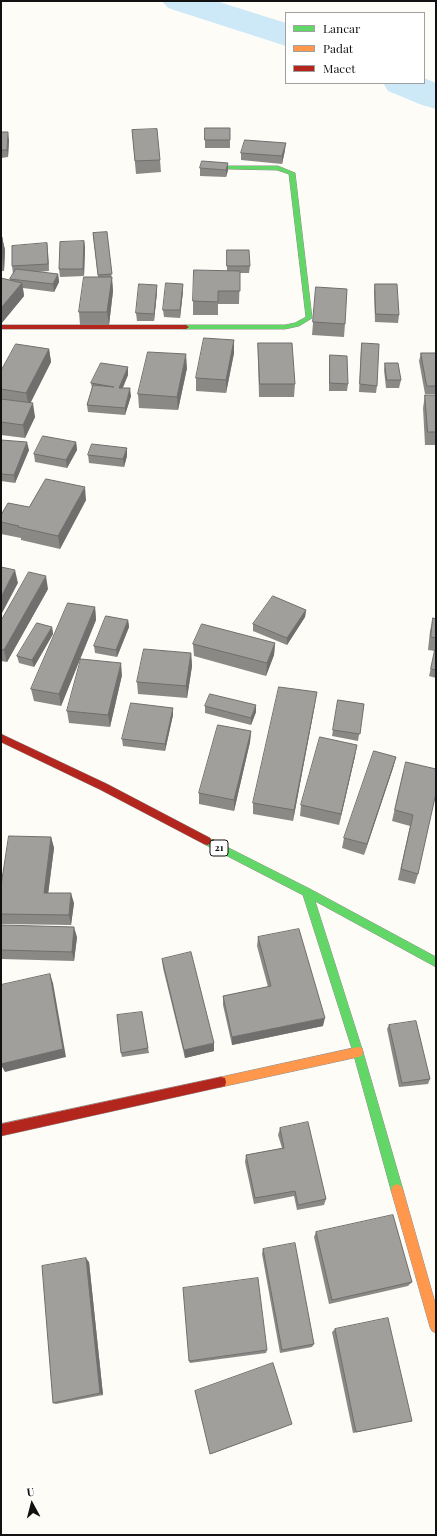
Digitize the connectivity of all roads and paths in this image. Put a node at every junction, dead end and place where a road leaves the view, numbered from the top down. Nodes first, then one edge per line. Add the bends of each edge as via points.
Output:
1 (228, 167) edge
2 (1, 327) edge
3 (1, 738) edge
4 (308, 892) junction
5 (436, 962) edge
6 (358, 1052) junction
7 (1, 1130) edge
8 (436, 1327) edge

1 - 2 main road via 278,168 292,173 309,318 306,322 285,328
3 - 4 main road, 21 via 104,787
4 - 5 main road, 21
4 - 6 main road
6 - 7 main road
6 - 8 main road

